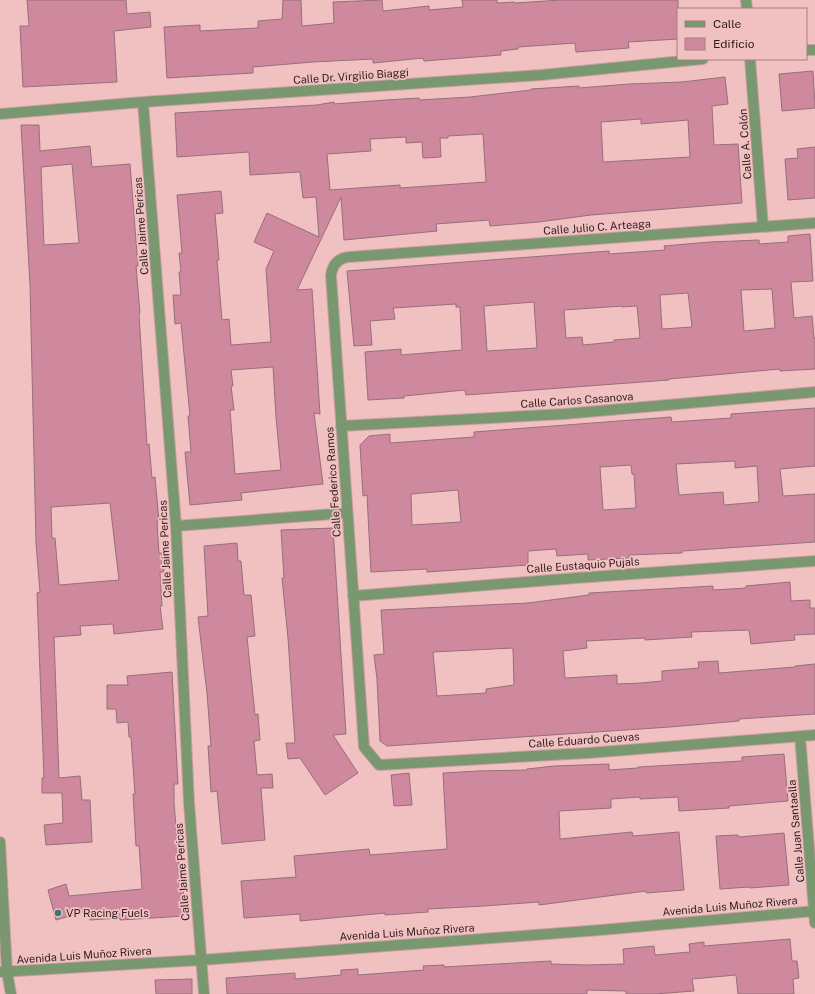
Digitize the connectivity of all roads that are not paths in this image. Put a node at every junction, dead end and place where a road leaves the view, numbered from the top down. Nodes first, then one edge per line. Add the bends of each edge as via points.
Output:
1 (693, 60) edge
2 (750, 60) edge
3 (143, 102) junction
4 (0, 114) edge
5 (815, 223) edge
6 (763, 227) junction
7 (380, 254) joint
8 (815, 392) edge
9 (341, 426) junction
10 (347, 513) junction
11 (176, 526) junction
12 (815, 561) edge
13 (353, 596) junction
14 (815, 735) edge
15 (800, 736) junction
16 (364, 747) joint
17 (0, 842) edge
18 (815, 911) edge
19 (815, 923) edge
20 (201, 960) junction
21 (3, 972) edge
22 (11, 994) edge
23 (204, 994) edge

1 - 3 street, Calle Dr. Virgilio Biaggi via 540,75
2 - 6 street, Calle A. Colón
3 - 4 street, Calle Dr. Virgilio Biaggi
3 - 11 street, Calle Jaime Pericas
5 - 6 street, Calle Julio C. Arteaga
6 - 7 street, Calle Julio C. Arteaga
7 - 9 street, Calle Federico Ramos via 344,258 337,262 331,271
8 - 9 street, Calle Carlos Casanova via 564,414
9 - 10 street, Calle Federico Ramos
10 - 11 street
10 - 13 street, Calle Federico Ramos
11 - 20 street, Calle Jaime Pericas via 189,803
12 - 13 street, Calle Eustaquio Pujals
13 - 16 street, Calle Federico Ramos
14 - 15 street, Calle Eduardo Cuevas
15 - 16 street, Calle Eduardo Cuevas via 588,753 379,765
15 - 18 street, Calle Juan Santaella
17 - 21 street
18 - 19 street, Calle Juan Santaella
18 - 20 street, Avenida Luis Muñoz Rivera
20 - 21 street, Avenida Luis Muñoz Rivera
20 - 23 street, Calle Jaime Pericas
21 - 22 street

